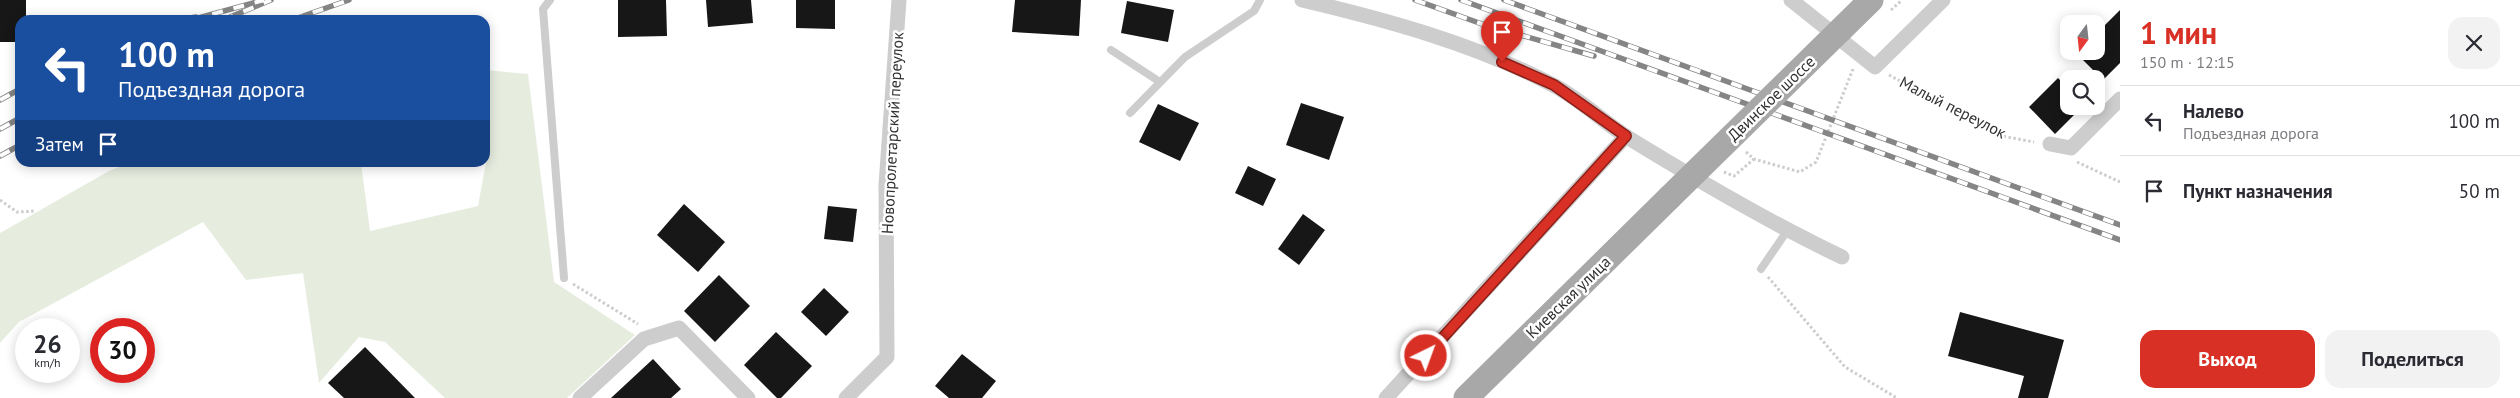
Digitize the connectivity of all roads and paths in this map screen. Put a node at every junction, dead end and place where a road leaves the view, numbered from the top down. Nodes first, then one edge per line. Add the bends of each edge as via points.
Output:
1 (550, 0) edge
2 (899, 0) edge
3 (1260, 0) edge
4 (1302, 0) edge
5 (1791, 0) edge
6 (1902, 0) edge
7 (1943, 0) edge
8 (1881, 5) edge
9 (1111, 50) dead end
10 (1846, 63) dead end
11 (1875, 67) junction
12 (1160, 82) junction
13 (2120, 100) edge
14 (1130, 112) dead end
15 (1626, 136) junction
16 (2050, 144) junction
17 (1746, 152) dead end
18 (2120, 182) edge
19 (1670, 197) joint
20 (0, 200) edge
21 (36, 211) dead end
22 (1787, 231) junction
23 (1842, 257) dead end
24 (1761, 269) joint
25 (564, 278) joint
26 (656, 335) junction
27 (580, 398) edge
28 (748, 398) edge
29 (846, 398) edge
30 (1386, 398) edge
31 (1466, 398) edge
32 (1898, 398) edge

1 - 25 lane via 543,9
2 - 29 street, Новопролетарский переулок via 886,185 887,357
3 - 12 lane via 1254,11 1185,57
4 - 15 street via 1467,47 1554,85
5 - 11 street
6 - 8 path
7 - 11 street
8 - 19 main road, Двинское шоссе, bridge
9 - 12 lane
10 - 17 path via 1853,68 1816,162 1800,172 1754,159
11 - 16 path, Малый переулок via 2002,136
12 - 14 lane
13 - 16 street via 2071,148
15 - 22 street
15 - 30 street
16 - 18 path via 2064,156
19 - 31 main road, Киевская улица
20 - 21 path via 17,212
22 - 23 street
22 - 24 lane
24 - 32 path via 1845,367
25 - 26 path
26 - 27 street via 644,339
26 - 28 street via 679,328

